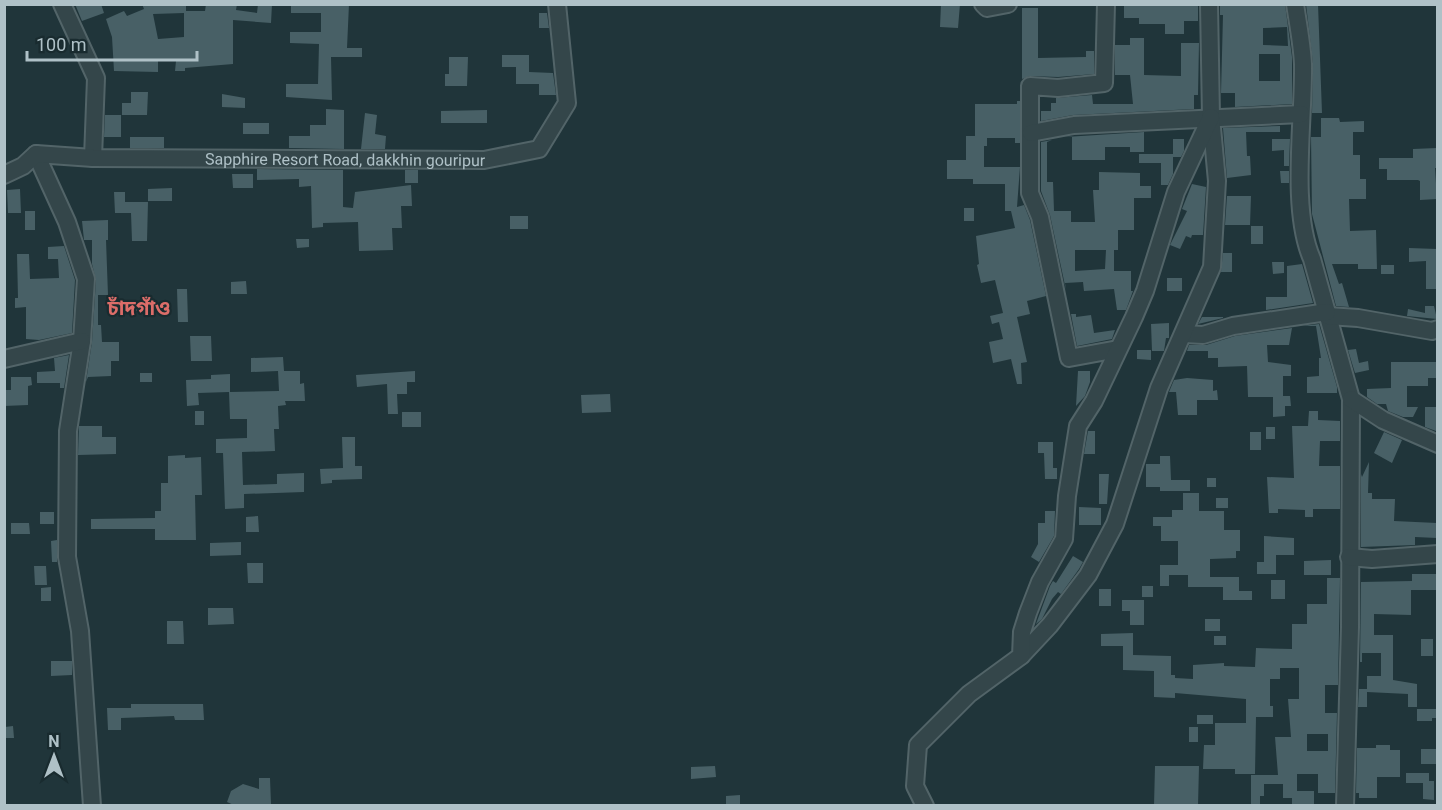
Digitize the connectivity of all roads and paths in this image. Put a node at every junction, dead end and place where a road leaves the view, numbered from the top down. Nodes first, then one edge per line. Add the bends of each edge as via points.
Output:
1 (62, 4) edge
2 (557, 4) edge
3 (983, 4) edge
4 (1008, 4) edge
5 (1106, 4) edge
6 (1209, 4) edge
7 (1295, 4) edge
8 (1302, 114) junction
9 (1211, 117) junction
10 (1031, 133) junction
11 (36, 154) junction
12 (93, 158) junction
13 (4, 175) edge
14 (1327, 314) junction
15 (1437, 329) edge
16 (1184, 334) junction
17 (82, 341) junction
18 (1118, 349) junction
19 (4, 359) edge
20 (1351, 399) junction
21 (1437, 444) edge
22 (1437, 554) edge
23 (1349, 557) junction
24 (1021, 656) junction
25 (92, 806) edge
26 (925, 806) edge
27 (1345, 806) edge

1 - 12 street via 96,78
2 - 12 street, Sapphire Resort Road, dakkhin gouripur via 567,103 539,149 483,160
3 - 4 street via 987,8
5 - 10 street via 1104,83 1066,88 1030,86
6 - 9 street
7 - 8 street via 1303,62
8 - 9 street
8 - 14 street via 1305,241
9 - 10 street via 1074,125
9 - 16 street via 1217,181 1212,267
9 - 18 street via 1176,192 1145,291
10 - 18 street via 1030,193 1040,218 1069,358
11 - 12 street, Sapphire Resort Road, dakkhin gouripur
11 - 13 street
11 - 17 street via 67,222 86,279
14 - 15 street
14 - 16 street via 1233,326 1203,335
14 - 20 street
16 - 24 street via 1159,388 1115,524 1088,575
17 - 19 street
17 - 25 street via 68,430 67,556 80,631
18 - 24 street via 1078,426 1066,496 1064,538 1028,613
20 - 21 street via 1383,420
20 - 23 street
22 - 23 street
23 - 27 street
24 - 26 street via 969,694 918,745 915,786

